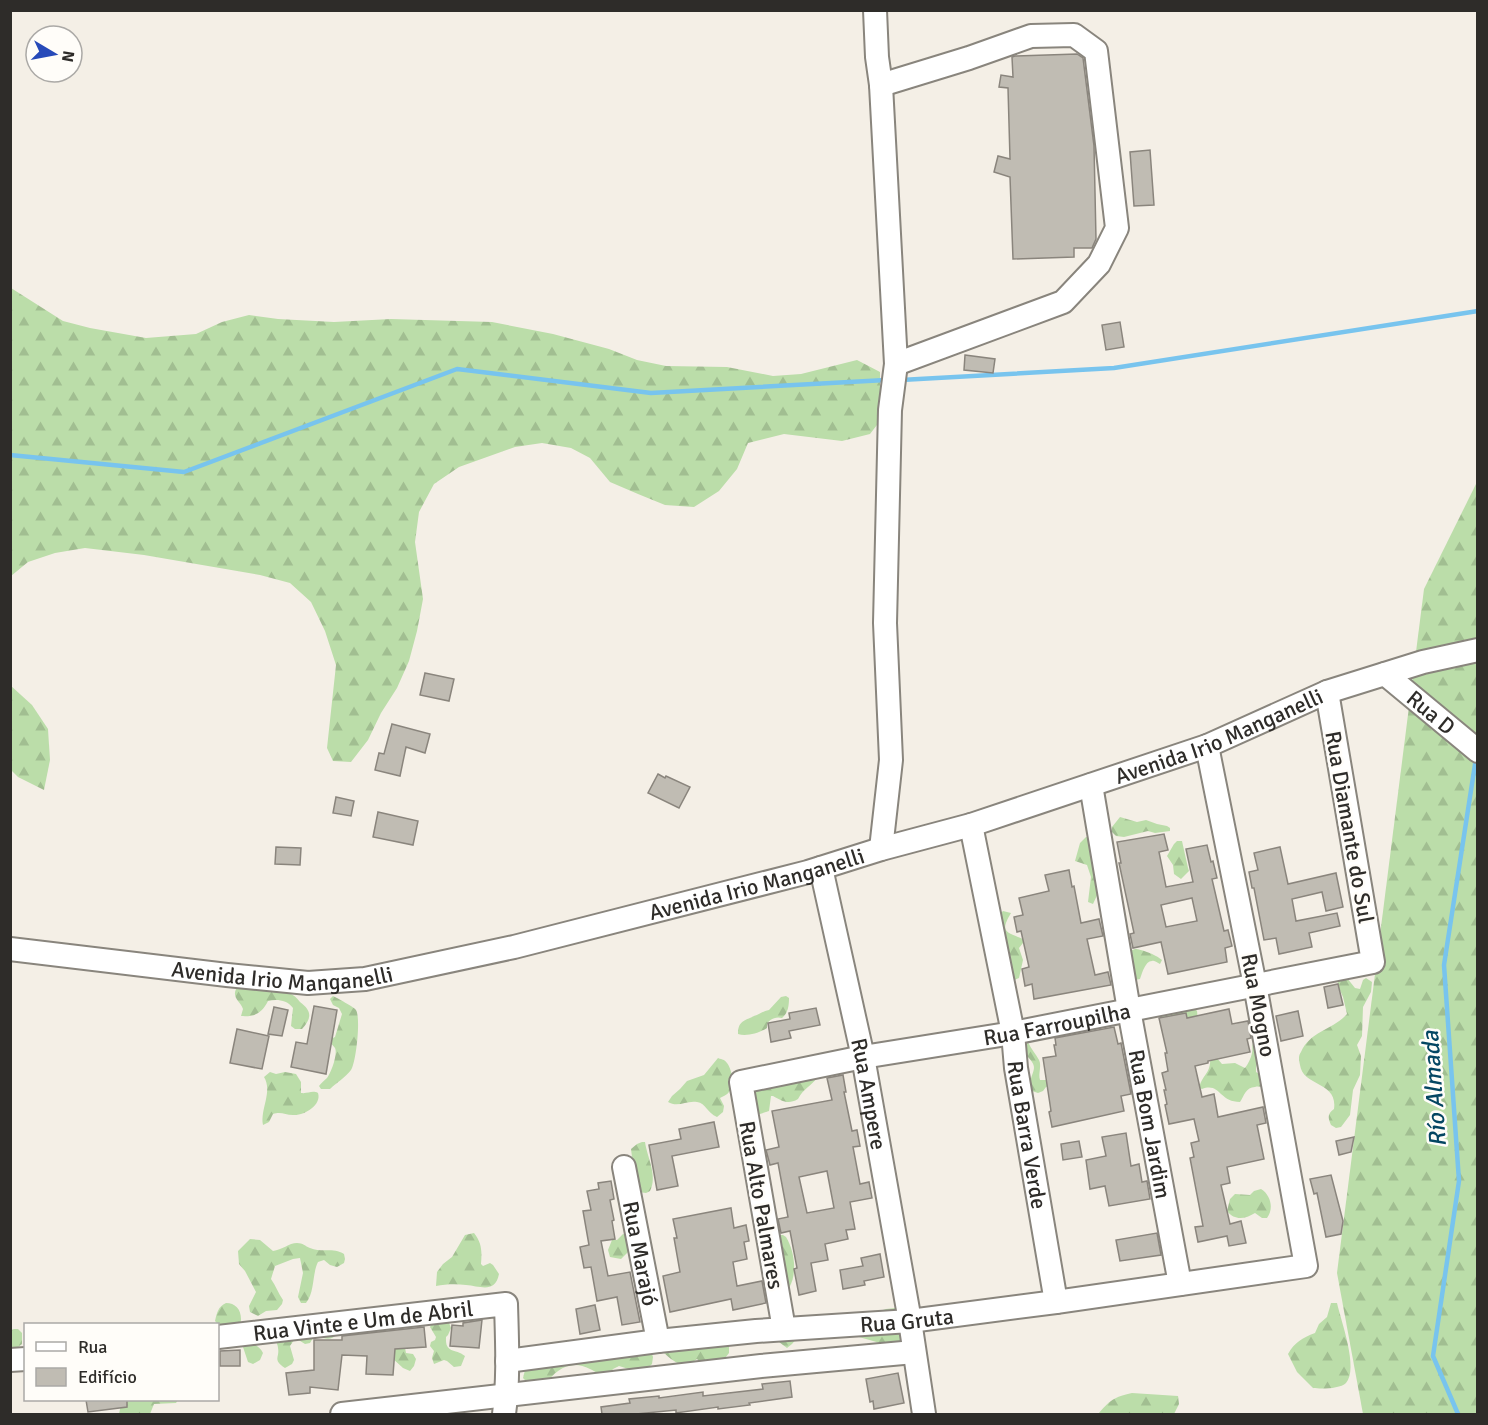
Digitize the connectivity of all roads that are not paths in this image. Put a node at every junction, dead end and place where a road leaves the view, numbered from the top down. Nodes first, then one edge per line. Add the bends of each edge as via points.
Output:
1 (875, 10) edge
2 (881, 85) junction
3 (896, 364) junction
4 (1478, 650) edge
5 (1385, 674) junction
6 (1327, 692) junction
7 (1207, 746) junction
8 (1478, 751) edge
9 (1091, 785) junction
10 (971, 825) junction
11 (881, 849) junction
12 (820, 868) junction
13 (10, 949) edge
14 (1373, 962) joint
15 (1255, 985) junction
16 (1129, 1010) junction
17 (1012, 1033) junction
18 (863, 1057) junction
19 (741, 1082) joint
20 (624, 1167) dead end
21 (1306, 1266) joint
22 (1180, 1284) junction
23 (1056, 1302) junction
24 (910, 1321) junction
25 (784, 1329) junction
26 (219, 1337) edge
27 (658, 1341) junction
28 (914, 1352) junction
29 (507, 1361) junction
30 (505, 1405) edge
31 (342, 1414) edge
32 (924, 1414) edge

1 - 2 street
2 - 3 street
2 - 3 street via 1031,36 1074,35 1096,51 1117,228 1099,264 1063,302
3 - 11 street via 890,410 885,623 891,760
4 - 5 street, Avenida Irio Manganelli
5 - 6 street, Avenida Irio Manganelli
5 - 8 street, Rua D
6 - 7 street, Avenida Irio Manganelli
6 - 14 street, Rua Diamante do Sul
7 - 9 street, Avenida Irio Manganelli
7 - 15 street, Rua Mogno
9 - 10 street, Avenida Irio Manganelli
9 - 16 street, Rua Bom Jardim
10 - 11 street, Avenida Irio Manganelli
10 - 17 street, Rua Barra Verde
11 - 12 street, Avenida Irio Manganelli
12 - 13 street, Avenida Irio Manganelli via 514,947 365,979 308,983
12 - 18 street, Rua Ampere
14 - 15 street, Rua Farroupilha
15 - 16 street, Rua Farroupilha
15 - 21 street, Rua Mogno
16 - 17 street, Rua Farroupilha
16 - 22 street, Rua Bom Jardim
17 - 18 street, Rua Farroupilha
17 - 23 street, Rua Barra Verde
18 - 19 street, Rua Farroupilha
18 - 24 street, Rua Ampere
19 - 25 street, Rua Alto Palmares
20 - 27 street, Rua Marajó
21 - 22 street, Rua Gruta
22 - 23 street, Rua Gruta
23 - 24 street, Rua Gruta
24 - 25 street, Rua Gruta
24 - 28 street, Rua Ampere
25 - 27 street, Rua Gruta
26 - 29 street, Rua Vinte e Um de Abril via 506,1304
27 - 29 street, Rua Gruta
28 - 30 street, Rua Gruta via 761,1366
28 - 32 street, Rua Ampere
29 - 30 street
30 - 31 street, Rua Gruta

